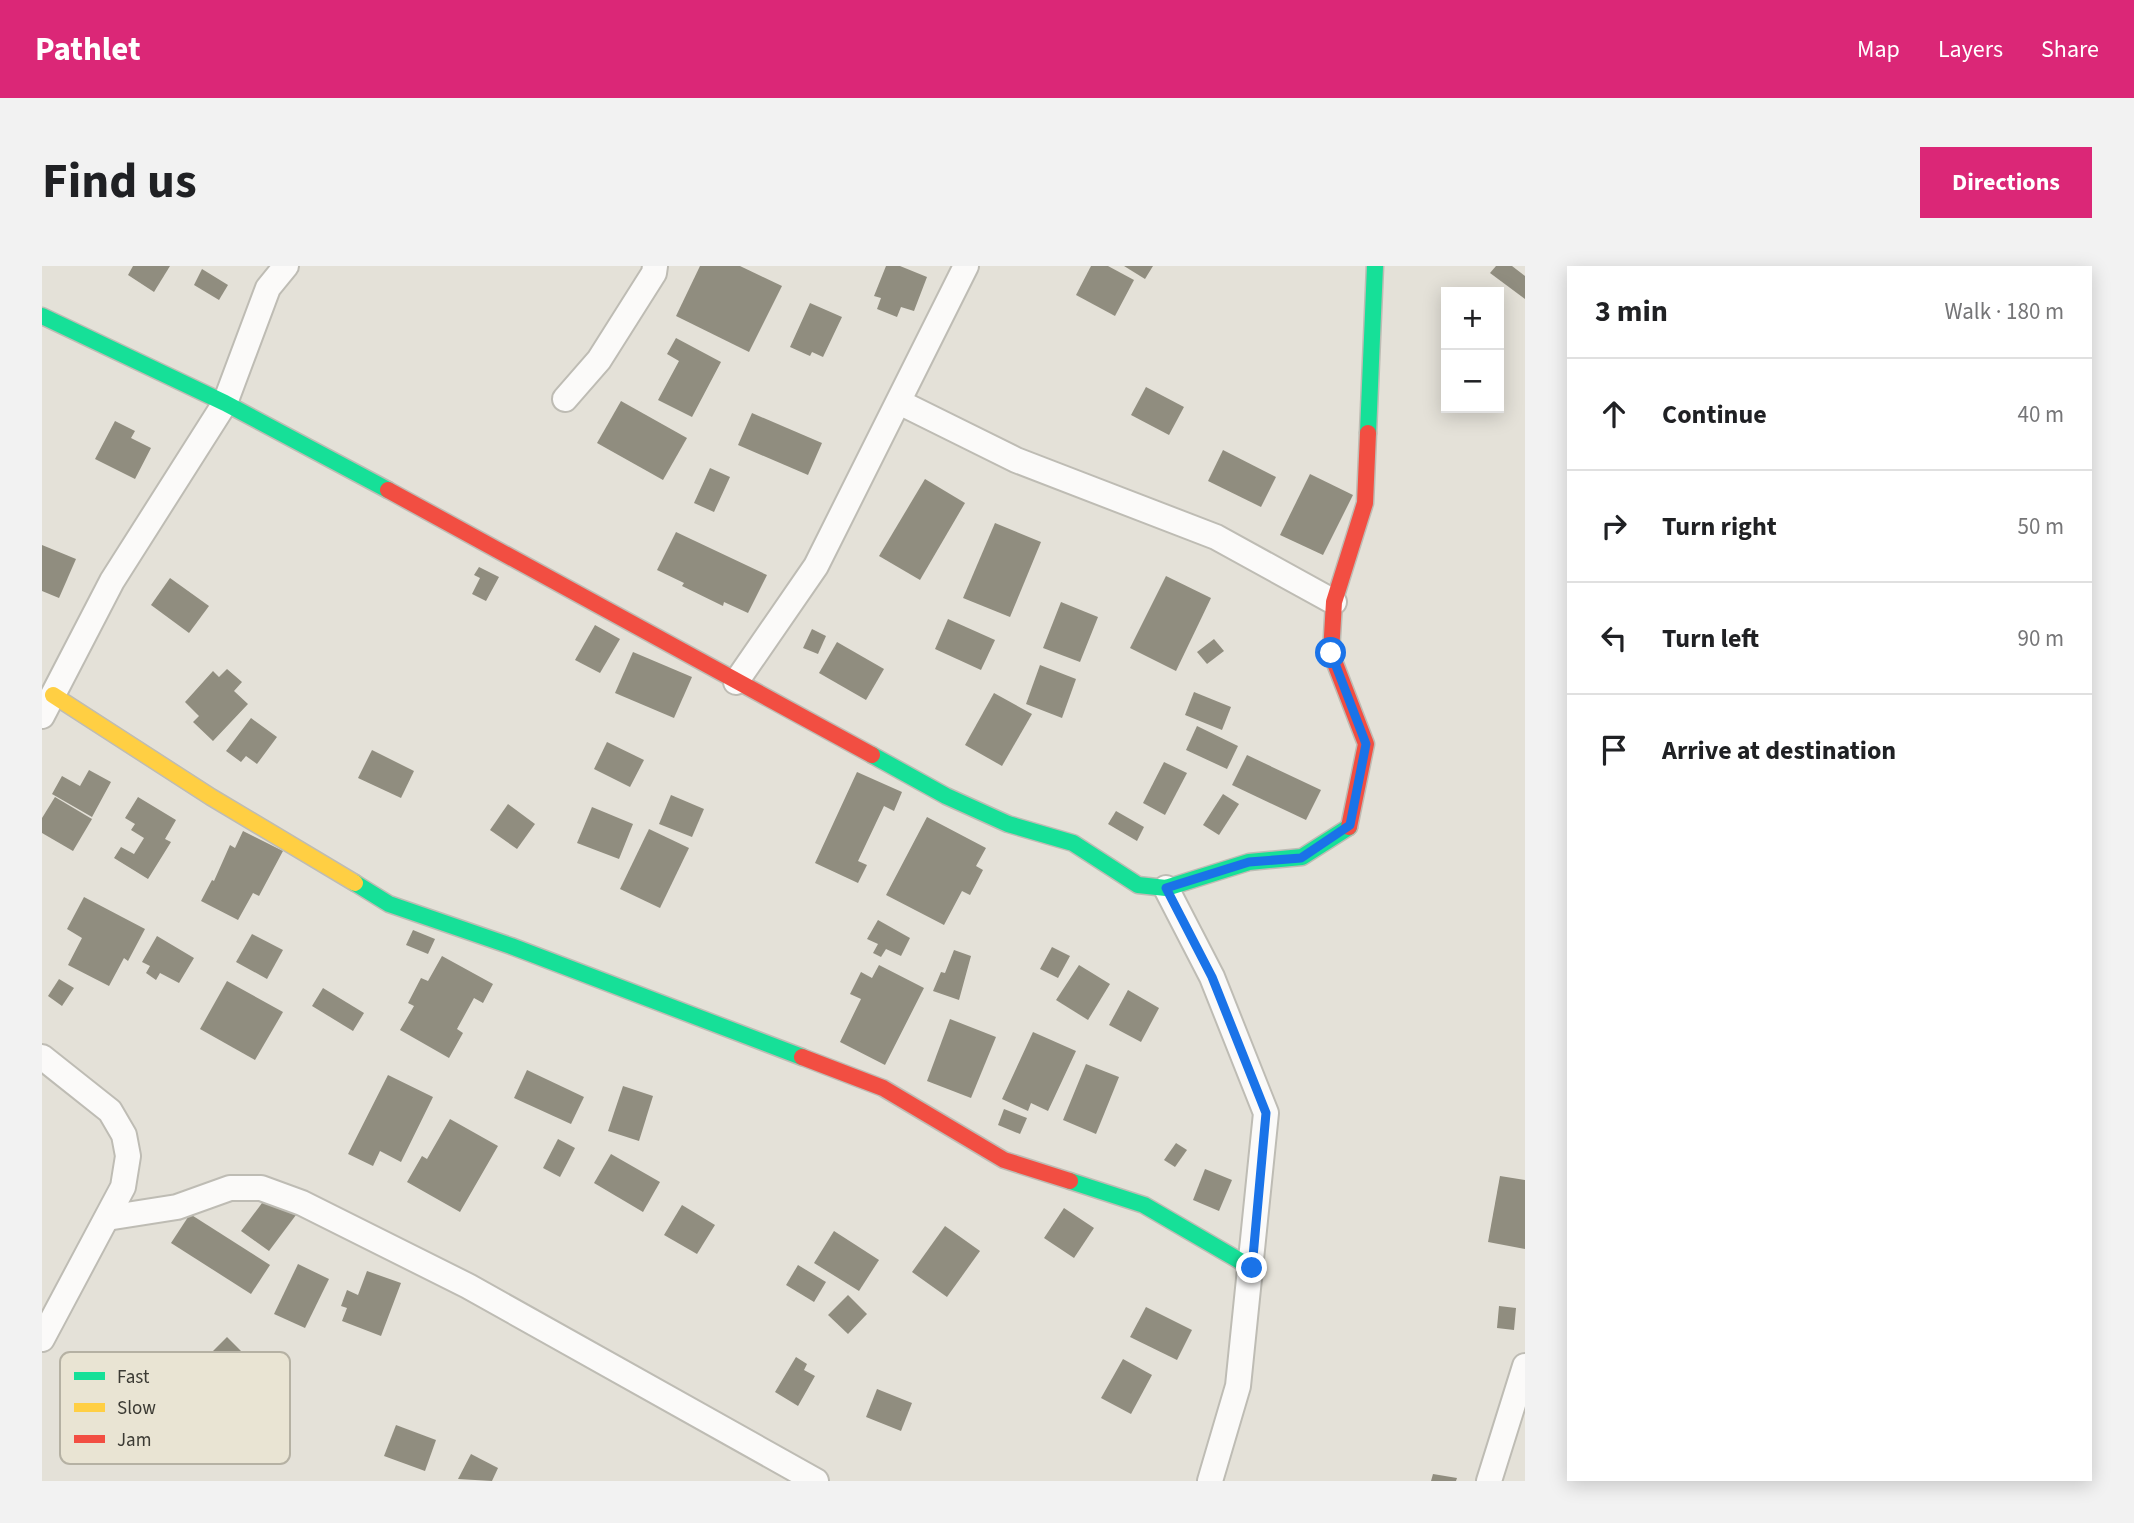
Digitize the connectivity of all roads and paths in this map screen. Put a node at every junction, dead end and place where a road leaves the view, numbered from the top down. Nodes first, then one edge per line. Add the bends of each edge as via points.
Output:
1 (286, 266) edge
2 (655, 266) edge
3 (966, 266) edge
4 (1375, 266) edge
5 (42, 316) edge
6 (565, 399) dead end
7 (899, 402) junction
8 (225, 403) junction
9 (1334, 601) junction
10 (736, 682) junction
11 (47, 705) edge
12 (1166, 888) junction
13 (42, 1057) edge
14 (107, 1218) junction
15 (1252, 1268) junction
16 (42, 1339) edge
17 (1525, 1366) edge
18 (816, 1481) edge
19 (1210, 1481) edge
20 (1489, 1481) edge

1 - 8 street via 268,288
2 - 6 street via 599,360
3 - 7 street
4 - 9 street via 1365,503
5 - 8 street
7 - 9 street via 1016,460 1216,537
7 - 10 street via 816,566
8 - 10 street
8 - 11 street via 112,581
9 - 12 street via 1331,653 1366,744 1350,825 1301,858 1249,862
10 - 12 street via 946,796 1008,824 1073,843 1138,885
11 - 15 street via 389,904 883,1088 1004,1160 1144,1205
12 - 15 street via 1212,977 1266,1113
13 - 14 street via 110,1111 124,1135 128,1156 123,1187
14 - 16 street
14 - 18 street via 177,1207 230,1188 261,1188 302,1203 468,1286
15 - 19 street via 1238,1386
17 - 20 street

